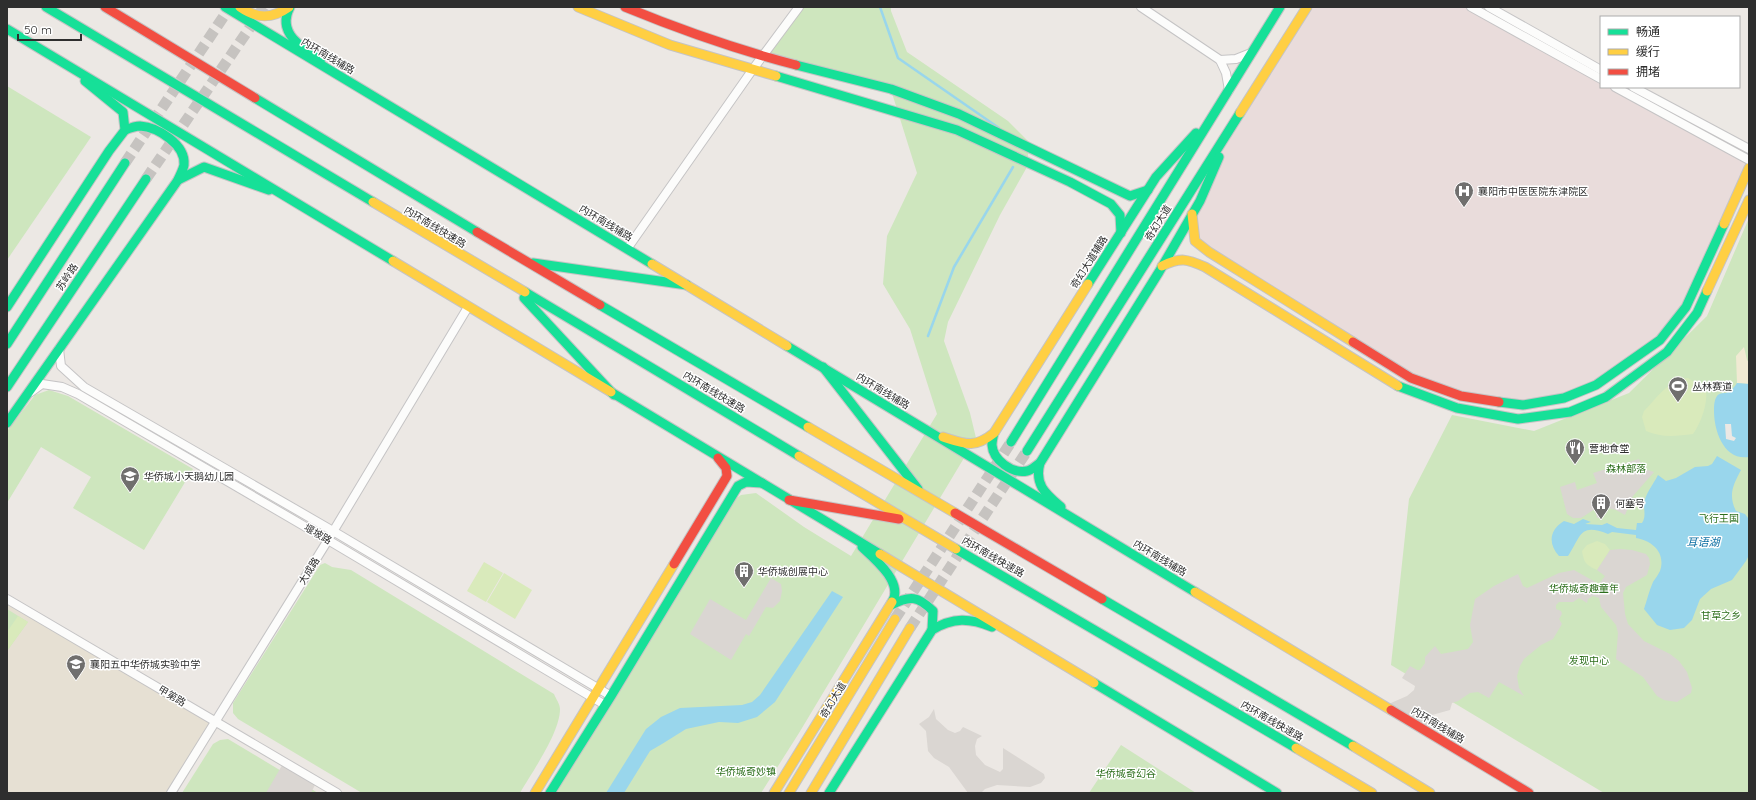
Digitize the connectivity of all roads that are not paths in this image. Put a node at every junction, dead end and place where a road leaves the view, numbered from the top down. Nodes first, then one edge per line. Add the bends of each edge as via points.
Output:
1 (46, 7) edge
2 (104, 7) edge
3 (226, 7) edge
4 (240, 7) edge
5 (289, 7) edge
6 (578, 7) edge
7 (625, 7) edge
8 (799, 7) edge
9 (1141, 7) edge
10 (1280, 7) edge
11 (1307, 7) edge
12 (1471, 7) edge
13 (1489, 7) edge
14 (7, 29) edge
15 (1252, 53) junction
16 (763, 56) junction
17 (1220, 60) junction
18 (65, 64) junction
19 (753, 69) junction
20 (1600, 69) edge
21 (1600, 78) edge
22 (358, 87) junction
23 (1617, 88) edge
24 (1635, 88) edge
25 (1229, 90) junction
26 (1215, 112) junction
27 (1232, 126) junction
28 (125, 130) junction
29 (1749, 149) edge
30 (1749, 160) edge
31 (125, 163) tunnel mouth
32 (1749, 168) edge
33 (146, 179) tunnel mouth
34 (178, 180) junction
35 (1148, 190) junction
36 (282, 195) junction
37 (1749, 200) edge
38 (1192, 214) junction
39 (1121, 233) junction
40 (627, 249) junction
41 (526, 262) junction
42 (1162, 266) junction
43 (687, 285) junction
44 (513, 286) junction
45 (7, 307) edge
46 (468, 307) junction
47 (7, 344) edge
48 (59, 349) junction
49 (823, 367) junction
50 (7, 387) edge
51 (27, 394) junction
52 (614, 395) junction
53 (7, 422) edge
54 (994, 433) junction
55 (936, 435) junction
56 (1011, 442) tunnel mouth
57 (1028, 451) tunnel mouth
58 (716, 456) junction
59 (1040, 463) junction
60 (762, 484) junction
61 (923, 495) junction
62 (790, 500) junction
63 (909, 521) junction
64 (1080, 522) junction
65 (334, 531) junction
66 (853, 538) junction
67 (328, 540) junction
68 (7, 599) edge
69 (891, 606) junction
70 (895, 619) tunnel mouth
71 (910, 628) tunnel mouth
72 (932, 630) junction
73 (1024, 641) junction
74 (599, 689) junction
75 (611, 696) junction
76 (592, 698) junction
77 (604, 705) junction
78 (216, 722) junction
79 (1336, 771) junction
80 (171, 793) edge
81 (337, 793) edge
82 (535, 793) edge
83 (550, 793) edge
84 (774, 793) edge
85 (789, 793) edge
86 (811, 793) edge
87 (829, 793) edge
88 (1276, 793) edge
89 (1363, 793) edge
90 (1372, 793) edge
91 (1430, 793) edge
92 (1529, 793) edge

1 - 44 main road, 内环南线快速路
2 - 41 main road, 内环南线快速路
3 - 22 main road, 内环南线辅路
4 - 5 main road via 250,15 268,18 282,13
5 - 22 main road via 287,24 290,37
6 - 19 main road via 670,45
7 - 16 main road via 676,28
8 - 16 street
9 - 17 street
10 - 15 main road, 奇幻大道
11 - 27 main road, 奇幻大道
12 - 21 street
13 - 20 street
14 - 18 main road
15 - 17 street via 1236,59
15 - 25 main road, 奇幻大道
16 - 19 street
16 - 35 main road via 891,89 959,114 1130,196
17 - 25 street via 1226,73
18 - 28 main road via 123,112
18 - 36 main road
19 - 39 main road via 957,130 1070,182 1111,204 1120,215
19 - 40 street
22 - 40 main road, 内环南线辅路
23 - 30 street
24 - 29 street
25 - 26 main road, 奇幻大道
26 - 35 main road, 奇幻大道辅路 via 1156,177
26 - 56 main road, 奇幻大道
27 - 38 main road
27 - 57 main road, 奇幻大道
28 - 34 main road via 139,126 155,129 170,138 181,152 184,165
28 - 45 main road via 109,150
31 - 47 main road, 苏岭路
32 - 38 main road via 1686,307 1660,340 1596,385 1564,398 1523,405 1461,396 1411,378 1209,252 1195,241
33 - 50 main road, 苏岭路
34 - 36 main road via 204,167
34 - 48 main road
35 - 39 main road, 奇幻大道辅路
36 - 46 main road
37 - 42 main road via 1697,313 1667,352 1606,397 1570,412 1518,420 1457,408 1404,389 1205,267 1188,260 1177,259
38 - 42 main road
39 - 54 main road, 奇幻大道辅路
40 - 43 main road, 内环南线辅路
41 - 43 main road
41 - 61 main road, 内环南线快速路
42 - 59 main road
43 - 49 main road, 内环南线辅路
44 - 52 main road
44 - 63 main road, 内环南线快速路
46 - 52 main road
46 - 65 street, 大成路
48 - 51 main road
48 - 65 street, 堰坡路 via 62,366 84,387
49 - 55 main road, 内环南线辅路
49 - 61 main road
51 - 53 main road
51 - 67 street, 堰坡路 via 42,384 62,387 78,394
52 - 58 main road
54 - 55 main road, 奇幻大道辅路 via 985,441 972,445
54 - 59 main road via 992,446 998,459 1005,466 1018,471 1031,469
55 - 64 main road, 内环南线辅路
58 - 60 main road
58 - 74 main road via 728,470 728,475
59 - 64 main road via 1037,481 1042,491
60 - 62 main road
60 - 75 main road via 747,481 741,482 738,486
61 - 91 main road, 内环南线快速路
62 - 63 main road
62 - 66 main road
63 - 79 main road, 内环南线快速路
64 - 92 main road, 内环南线辅路
65 - 67 street, 大成路
65 - 74 street, 堰坡路
66 - 69 main road via 893,581 895,598
66 - 73 main road
67 - 76 street, 堰坡路
67 - 78 street, 大成路
68 - 78 street, 甲第路
69 - 72 main road via 904,598 917,598 925,602 933,611
69 - 84 main road
70 - 85 main road, 奇幻大道
71 - 86 main road
72 - 73 main road via 957,618 978,620
72 - 87 main road
73 - 88 main road
74 - 75 street, 堰坡路
74 - 76 main road
75 - 77 main road
76 - 77 street, 堰坡路
76 - 82 main road
77 - 83 main road
78 - 80 street, 大成路
78 - 81 street, 甲第路
79 - 89 main road
79 - 90 main road, 内环南线快速路

